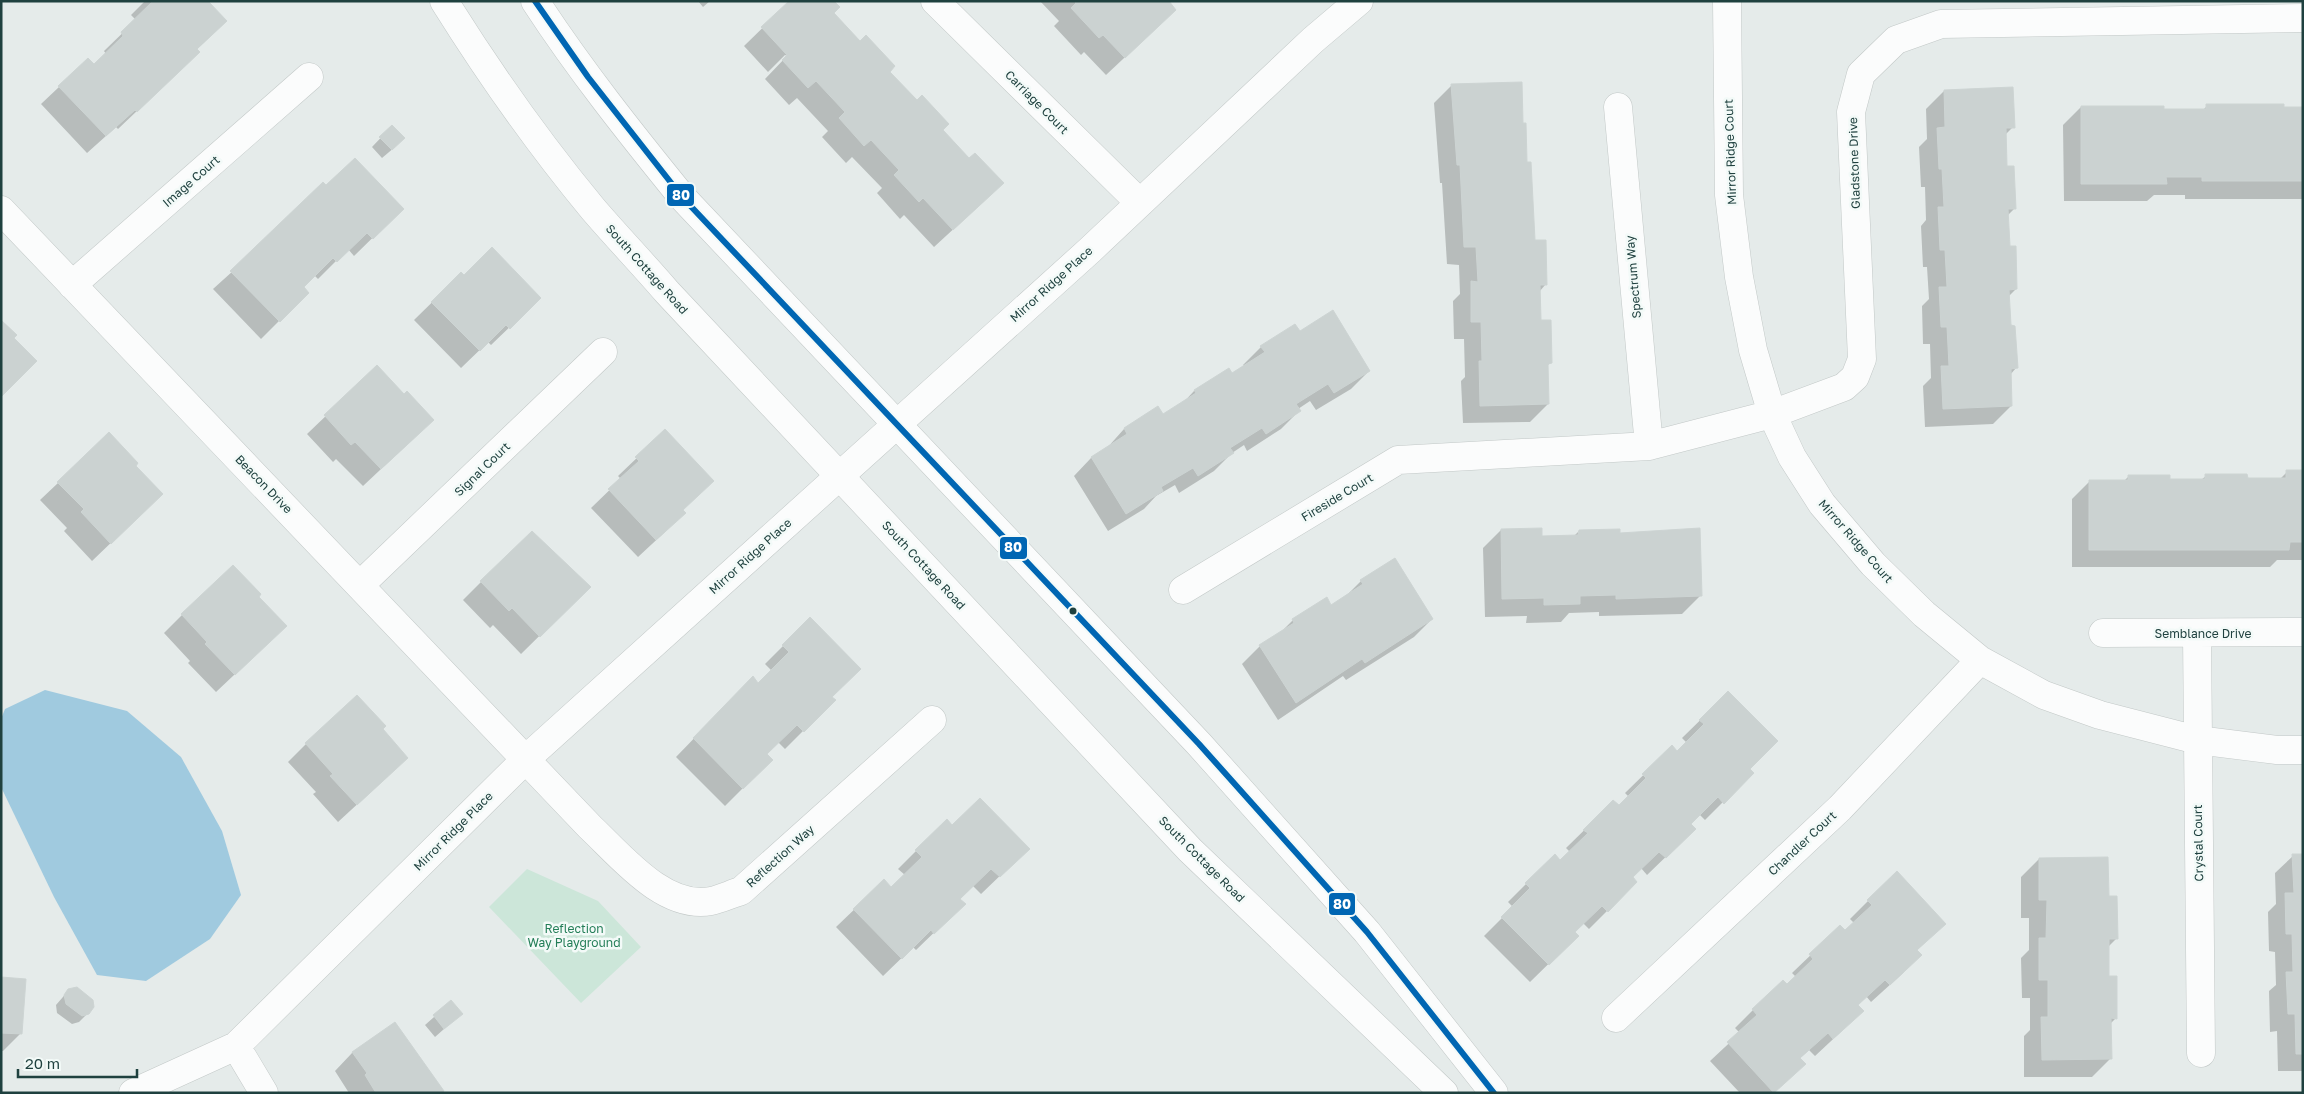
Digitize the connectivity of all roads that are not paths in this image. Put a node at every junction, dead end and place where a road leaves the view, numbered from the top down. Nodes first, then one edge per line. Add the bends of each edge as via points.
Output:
1 (444, 1) edge
2 (535, 1) edge
3 (935, 1) edge
4 (1359, 1) edge
5 (1727, 1) edge
6 (2272, 10) edge
7 (2303, 18) edge
8 (309, 77) dead end
9 (1618, 107) dead end
10 (1140, 203) junction
11 (1, 210) edge
12 (72, 285) junction
13 (603, 352) dead end
14 (1772, 414) junction
15 (896, 424) junction
16 (1649, 446) junction
17 (839, 474) junction
18 (360, 585) junction
19 (1183, 590) dead end
20 (2303, 632) edge
21 (2103, 633) dead end
22 (2197, 634) junction
23 (1980, 660) junction
24 (932, 720) dead end
25 (2197, 740) junction
26 (2303, 750) edge
27 (527, 758) junction
28 (1616, 1018) dead end
29 (236, 1046) junction
30 (2201, 1052) dead end
31 (134, 1093) edge
32 (264, 1093) edge
33 (1444, 1093) edge
34 (1494, 1093) edge

1 - 17 street, South Cottage Road via 526,121 593,208 667,292
2 - 15 street via 621,121 684,198
3 - 10 street, Carriage Court
4 - 10 street, Mirror Ridge Place
5 - 14 street, Mirror Ridge Court via 1729,196 1739,277 1753,350
6 - 7 street, Gladstone Drive
6 - 14 street, Gladstone Drive via 1940,24 1896,40 1861,74 1851,112 1862,359 1855,377 1844,387
8 - 12 street, Image Court
9 - 16 street, Spectrum Way
10 - 15 street, Mirror Ridge Place
11 - 12 street, Beacon Drive
12 - 18 street, Beacon Drive
13 - 18 street, Signal Court
14 - 16 street
14 - 23 street, Mirror Ridge Court via 1792,458 1822,504 1873,564 1924,614
15 - 17 street, Mirror Ridge Place
15 - 34 street via 1199,744 1367,932
16 - 19 street, Fireside Court via 1398,460
17 - 27 street, Mirror Ridge Place
17 - 33 street, South Cottage Road via 1190,850
18 - 27 street, Beacon Drive
20 - 22 street, Semblance Drive
21 - 22 street, Semblance Drive
22 - 25 street, Crystal Court
23 - 25 street, Mirror Ridge Court via 2044,695 2090,712
23 - 28 street, Chandler Court via 1840,808
24 - 27 street, Reflection Way via 740,891 710,902 676,899 645,879 590,827
25 - 26 street, Mirror Ridge Court
25 - 30 street, Crystal Court
27 - 29 street, Mirror Ridge Place
29 - 31 street, Mirror Ridge Place
29 - 32 street

